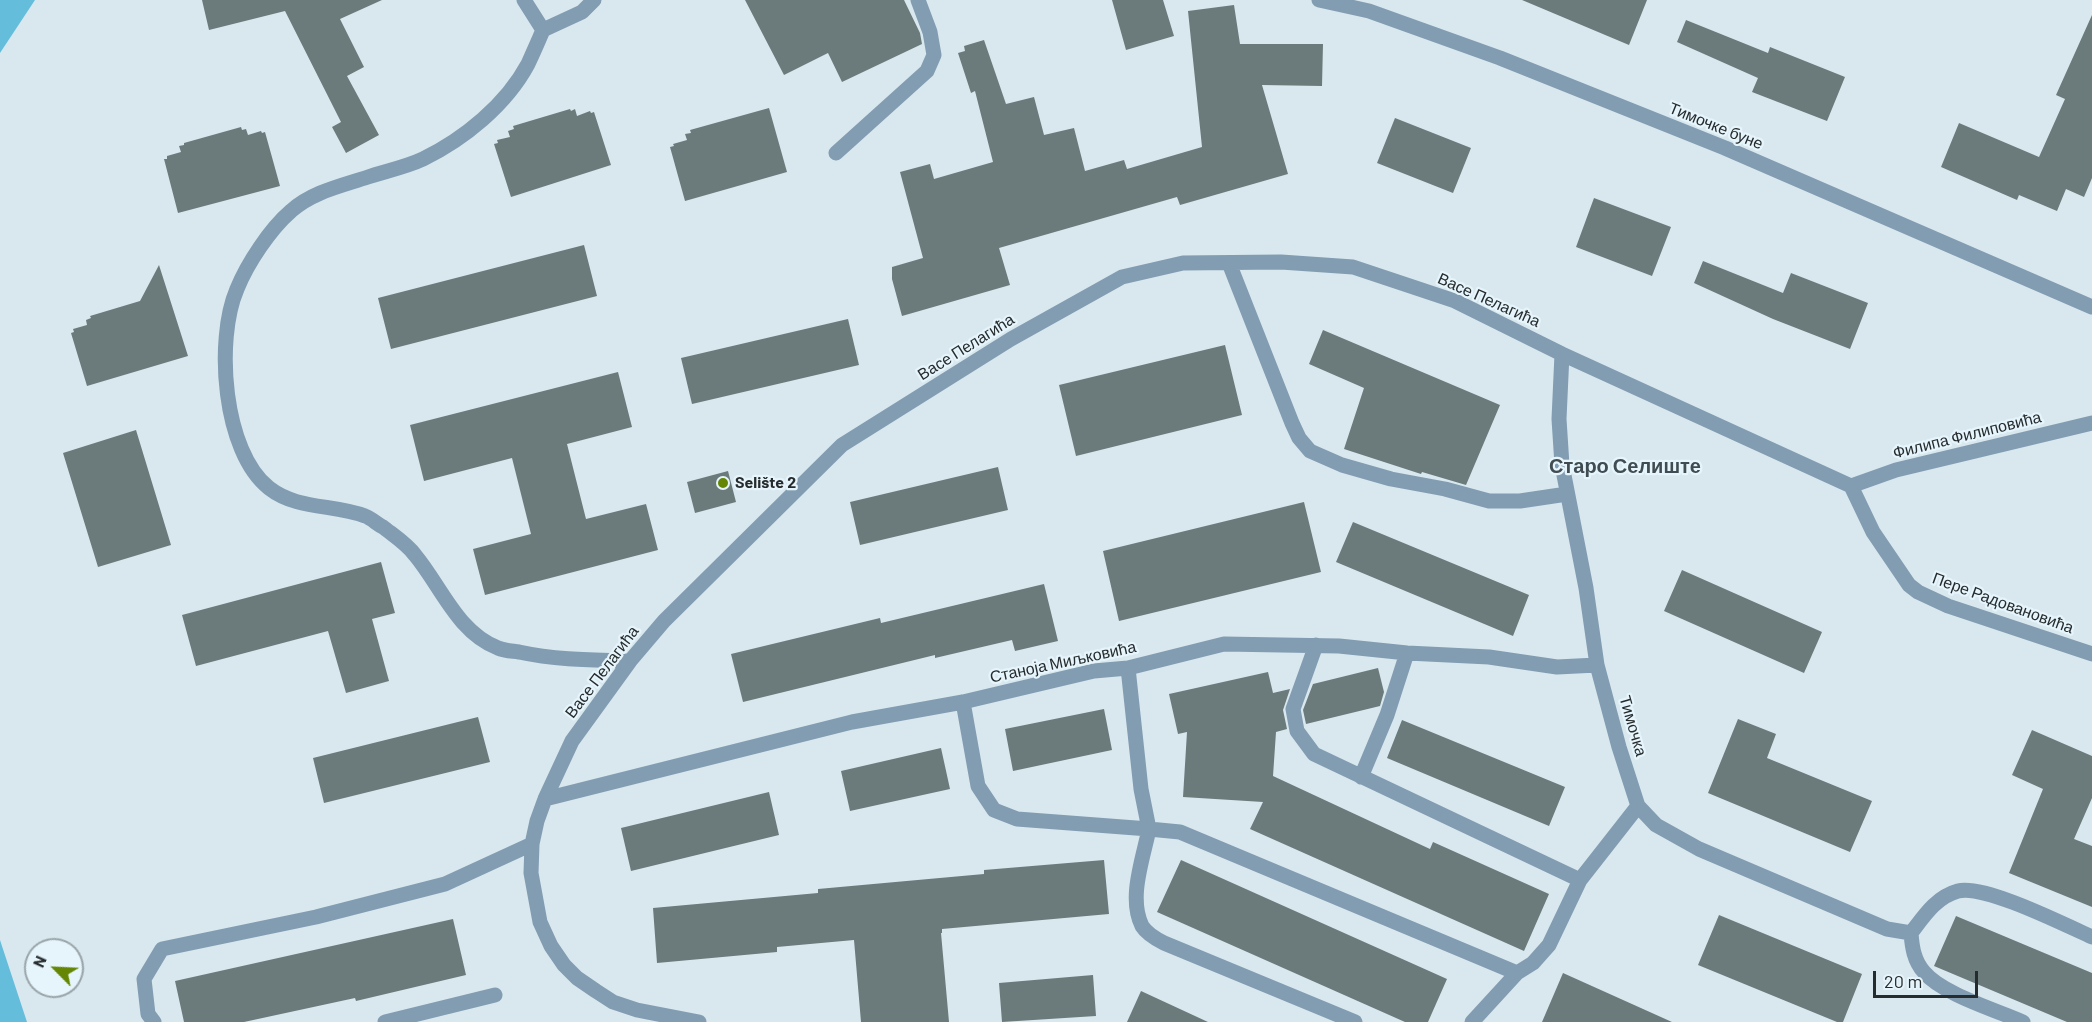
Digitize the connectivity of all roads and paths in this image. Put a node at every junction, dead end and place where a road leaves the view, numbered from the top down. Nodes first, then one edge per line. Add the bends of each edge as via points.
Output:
1 (524, 0) edge
2 (594, 0) edge
3 (918, 0) edge
4 (1319, 0) edge
5 (543, 30) junction
6 (836, 153) dead end
7 (1229, 263) junction
8 (2092, 307) edge
9 (1562, 354) junction
10 (2092, 423) edge
11 (1851, 486) junction
12 (1567, 494) junction
13 (1316, 645) junction
14 (1407, 653) junction
15 (2092, 654) edge
16 (630, 661) junction
17 (1597, 665) junction
18 (1128, 668) junction
19 (963, 702) junction
20 (1361, 777) junction
21 (545, 799) junction
22 (1638, 806) junction
23 (1149, 829) junction
24 (532, 844) junction
25 (1580, 880) junction
26 (1911, 933) junction
27 (2092, 937) edge
28 (1516, 973) junction
29 (495, 995) dead end
30 (154, 1022) edge
31 (386, 1022) edge
32 (699, 1022) edge
33 (1355, 1022) edge
34 (1472, 1022) edge
35 (2023, 1022) edge

1 - 5 street
2 - 5 street via 582,12
3 - 6 street via 934,55 927,71
4 - 8 street, Тимочке буне via 1369,11 1500,58 1725,148
5 - 16 street via 527,66 502,100 469,130 422,159 308,198 272,232 237,290 226,329 231,418 237,444 269,488 294,502 366,516 387,530 414,553 470,630 498,648 569,660
7 - 9 street, Васе Пелагића via 1353,267 1455,301
7 - 12 street via 1292,423 1311,451 1362,471 1489,501
7 - 16 street, Васе Пелагића via 1183,263 1122,278 1011,339 842,445 664,621
9 - 11 street, Васе Пелагића
9 - 12 street, Тимочка via 1559,419
10 - 11 street, Филипа Филиповића via 1908,467
11 - 15 street, Пере Радовановића via 1873,532 1918,592 1995,623
12 - 17 street, Тимочка
13 - 14 street, Станоја Миљковића
13 - 18 street, Станоја Миљковића via 1224,644
13 - 20 street via 1293,710 1297,731 1314,754
14 - 17 street, Станоја Миљковића via 1489,657 1557,667
14 - 20 street
16 - 21 street, Васе Пелагића via 572,741
17 - 22 street, Тимочка
18 - 19 street, Станоја Миљковића via 1094,671
18 - 23 street
19 - 21 street, Станоја Миљковића via 852,722
19 - 23 street via 978,786 994,810 1017,819
20 - 25 street
21 - 24 street, Васе Пелагића
22 - 25 street
22 - 26 street, Тимочка via 1656,825 1699,849 1887,929
23 - 28 street via 1180,832
23 - 33 street via 1136,894 1143,928 1153,937
24 - 30 street via 445,884 316,917 162,949 144,979 147,1014
24 - 32 street, Васе Пелагића via 531,873 540,922 564,965 613,1002
25 - 28 street via 1549,945 1533,963
26 - 27 street via 1928,910 1960,891 1982,892
26 - 35 street via 1913,954 1923,972 1939,986
28 - 34 street
29 - 31 street

